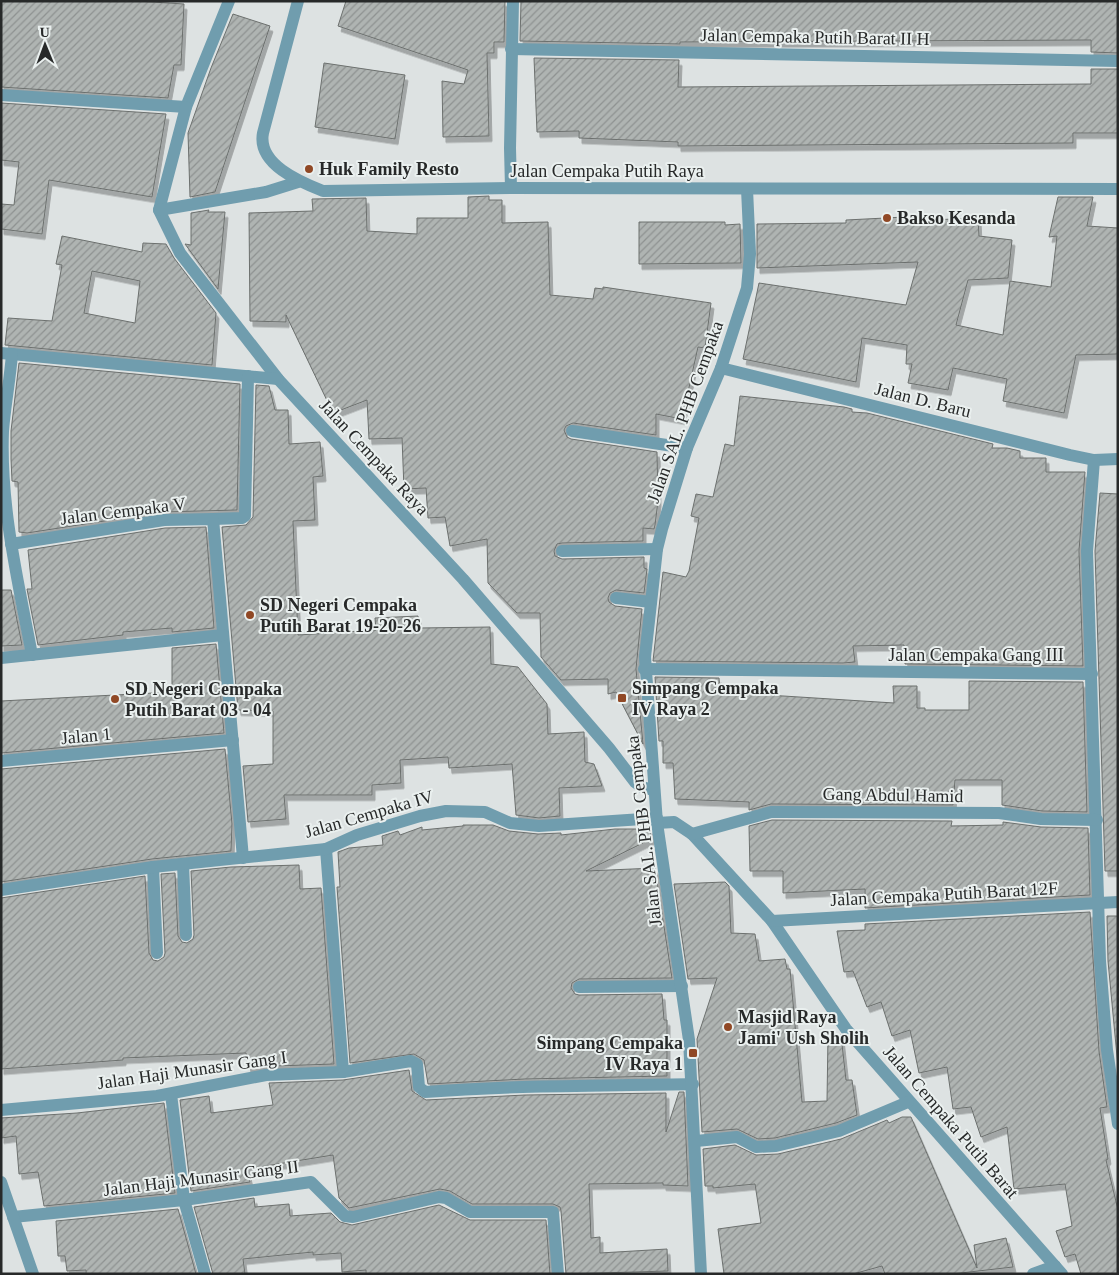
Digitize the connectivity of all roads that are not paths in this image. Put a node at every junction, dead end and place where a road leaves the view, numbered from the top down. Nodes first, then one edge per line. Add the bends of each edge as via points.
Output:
1 (229, 1) edge
2 (298, 1) edge
3 (513, 1) edge
4 (511, 49) junction
5 (1118, 61) edge
6 (1, 95) edge
7 (186, 107) junction
8 (298, 182) junction
9 (511, 188) junction
10 (747, 189) junction
11 (1118, 189) edge
12 (159, 210) junction
13 (7, 354) edge
14 (722, 368) junction
15 (248, 376) junction
16 (278, 379) junction
17 (572, 431) dead end
18 (687, 448) junction
19 (1118, 458) edge
20 (1094, 460) junction
21 (213, 519) junction
22 (11, 544) junction
23 (657, 549) junction
24 (562, 551) dead end
25 (616, 598) dead end
26 (651, 602) junction
27 (223, 635) junction
28 (32, 655) junction
29 (1, 658) edge
30 (644, 669) junction
31 (1092, 674) junction
32 (233, 740) junction
33 (1, 761) edge
34 (653, 790) junction
35 (657, 820) junction
36 (1096, 820) junction
37 (692, 834) junction
38 (326, 849) junction
39 (243, 858) junction
40 (183, 864) junction
41 (153, 867) junction
42 (1, 890) edge
43 (1118, 902) edge
44 (1100, 903) junction
45 (772, 921) junction
46 (186, 935) dead end
47 (157, 953) dead end
48 (682, 986) junction
49 (579, 987) dead end
50 (343, 1072) junction
51 (693, 1084) junction
52 (171, 1094) junction
53 (908, 1102) junction
54 (1, 1110) edge
55 (1118, 1124) edge
56 (696, 1141) junction
57 (1, 1182) edge
58 (184, 1200) junction
59 (13, 1217) junction
60 (1059, 1270) edge
61 (33, 1274) edge
62 (205, 1274) edge
63 (558, 1274) edge
64 (701, 1274) edge
65 (1033, 1274) edge

1 - 7 street
2 - 8 street, Jalan Cempaka Putih Raya via 261,142 267,155
3 - 4 street
4 - 5 street, Jalan Cempaka Putih Barat II H
4 - 9 street
6 - 7 street
7 - 12 street
8 - 9 street, Jalan Cempaka Putih Raya via 323,191
8 - 12 street via 266,192
9 - 10 street, Jalan Cempaka Putih Raya
10 - 11 street, Jalan Cempaka Putih Raya
10 - 14 street, Jalan SAL. PHB Cempaka via 750,254 747,288
12 - 16 street, Jalan Cempaka Raya via 180,253
13 - 15 street
13 - 22 street via 3,429
14 - 18 street, Jalan SAL. PHB Cempaka
14 - 20 street, Jalan D. Baru
15 - 16 street
15 - 21 street, Jalan Cempaka V via 245,516
16 - 34 street, Jalan Cempaka Raya via 463,579 635,782
17 - 18 street
18 - 23 street, Jalan SAL. PHB Cempaka
19 - 20 street, Jalan D. Baru
20 - 31 street via 1087,551
21 - 22 street, Jalan Cempaka V via 164,520
21 - 27 street
22 - 28 street
23 - 24 street
23 - 26 street, Jalan SAL. PHB Cempaka
25 - 26 street
26 - 30 street, Jalan SAL. PHB Cempaka
27 - 28 street
27 - 32 street
28 - 29 street
30 - 31 street, Jalan Cempaka Gang III
30 - 34 street, Jalan SAL. PHB Cempaka
31 - 36 street
32 - 33 street, Jalan 1
32 - 39 street
34 - 35 street, Jalan SAL. PHB Cempaka
35 - 37 street, Jalan Cempaka Putih Barat via 674,822
35 - 38 street, Jalan Cempaka IV via 538,826 510,823 486,812 446,811 420,816
35 - 48 street, Jalan SAL. PHB Cempaka
36 - 37 street, Gang Abdul Hamid via 1041,819 998,813 771,812
36 - 44 street
37 - 45 street, Jalan Cempaka Putih Barat
38 - 39 street, Jalan Cempaka IV
38 - 50 street
39 - 40 street, Jalan Cempaka IV
40 - 41 street, Jalan Cempaka IV
40 - 46 street
41 - 42 street, Jalan Cempaka IV
41 - 47 street
43 - 44 street, Jalan Cempaka Putih Barat 12F
44 - 45 street, Jalan Cempaka Putih Barat 12F
44 - 55 street via 1100,961
45 - 53 street, Jalan Cempaka Putih Barat via 846,1029
48 - 49 street
48 - 51 street, Jalan SAL. PHB Cempaka
50 - 51 street, Jalan Haji Munasir Gang I via 414,1061 419,1087 425,1092 502,1086
50 - 52 street, Jalan Haji Munasir Gang I via 266,1075
51 - 56 street, Jalan SAL. PHB Cempaka
52 - 54 street, Jalan Haji Munasir Gang I
52 - 58 street
53 - 56 street via 839,1131 776,1146 756,1147 737,1137
53 - 60 street, Jalan Cempaka Putih Barat
56 - 64 street, Jalan SAL. PHB Cempaka
57 - 59 street
58 - 59 street, Jalan Haji Munasir Gang II
58 - 62 street
58 - 63 street, Jalan Haji Munasir Gang II via 311,1182 345,1216 353,1217 438,1197 470,1212 553,1212
59 - 61 street
60 - 65 street

